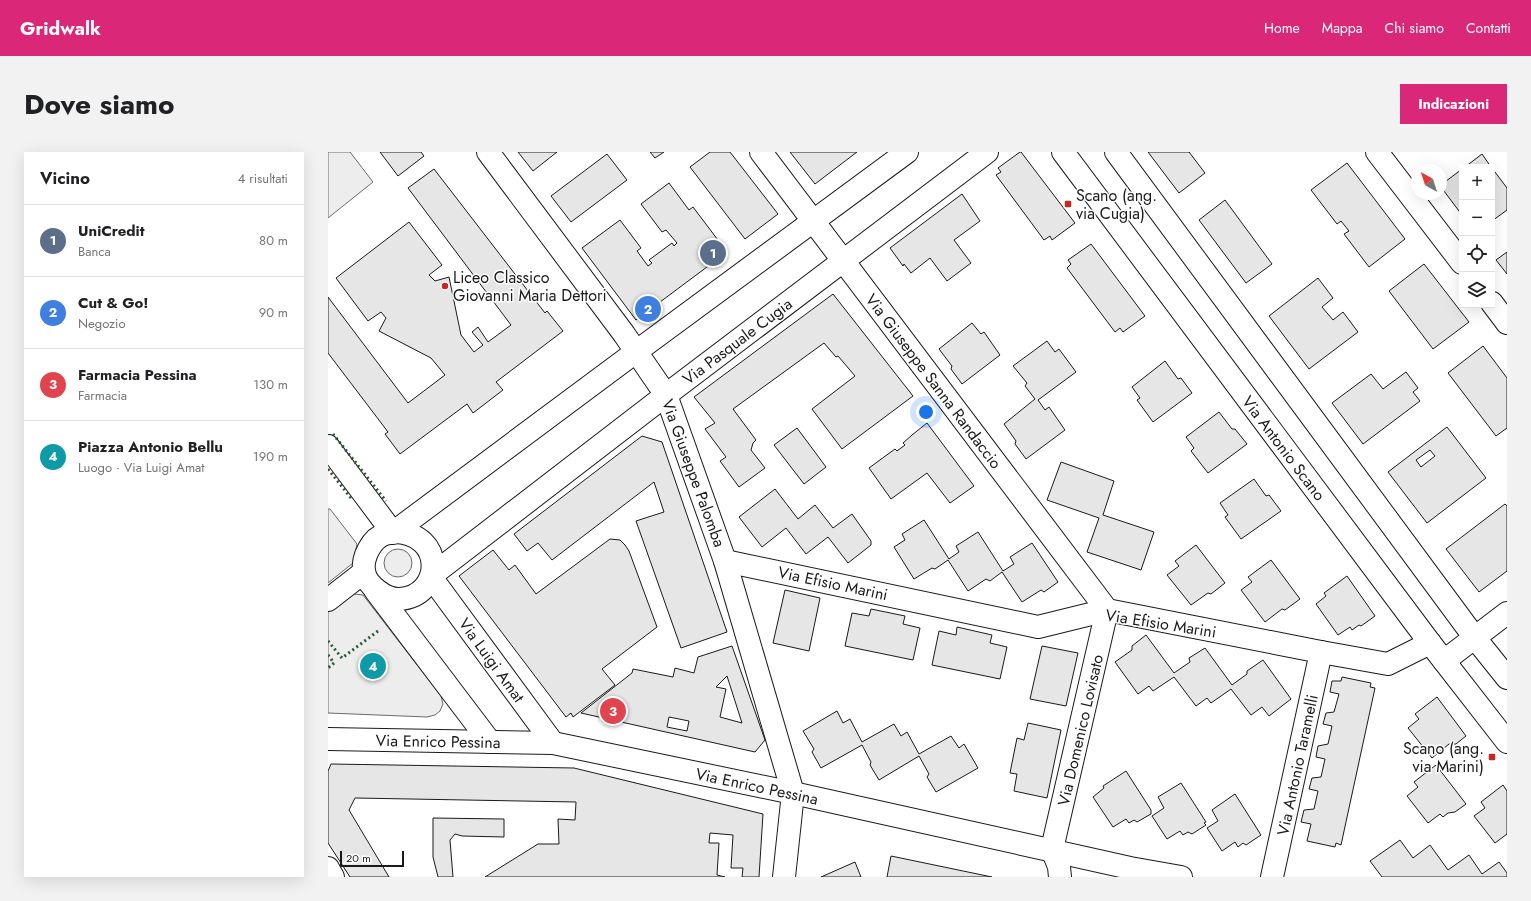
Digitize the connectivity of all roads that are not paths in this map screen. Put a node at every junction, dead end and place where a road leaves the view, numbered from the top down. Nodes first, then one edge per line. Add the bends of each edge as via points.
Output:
1 (488, 152) edge
2 (761, 152) edge
3 (907, 152) edge
4 (987, 152) edge
5 (1064, 152) edge
6 (1116, 152) edge
7 (1378, 152) edge
8 (813, 221) junction
9 (1459, 259) edge
10 (844, 261) junction
11 (1495, 307) edge
12 (1507, 323) edge
13 (637, 352) junction
14 (666, 395) junction
15 (328, 446) edge
16 (394, 533) junction
17 (725, 560) junction
18 (431, 576) junction
19 (368, 579) junction
20 (328, 600) edge
21 (1107, 610) junction
22 (1507, 613) edge
23 (1475, 638) junction
24 (1430, 643) junction
25 (1321, 652) junction
26 (1444, 661) junction
27 (1507, 678) edge
28 (328, 739) edge
29 (490, 742) junction
30 (1507, 742) edge
31 (553, 743) junction
32 (793, 793) junction
33 (1052, 849) junction
34 (328, 868) edge
35 (1121, 872) edge
36 (333, 877) edge
37 (784, 877) edge
38 (1060, 877) edge
39 (1181, 877) edge
40 (1272, 877) edge

1 - 13 street, Via Giuseppe Palomba
2 - 8 street, Via Giuseppe Sanna Randaccio
3 - 8 street
4 - 10 street, Via Pasquale Cugia
5 - 24 street, Via Antonio Scano
6 - 23 street
7 - 9 street
8 - 10 street, Via Giuseppe Sanna Randaccio
8 - 13 street
10 - 14 street, Via Pasquale Cugia
10 - 21 street, Via Giuseppe Sanna Randaccio
11 - 12 street
13 - 14 street, Via Giuseppe Palomba
13 - 16 street
14 - 17 street, Via Giuseppe Palomba
14 - 18 street, Via Pasquale Cugia
15 - 16 street
16 - 18 street via 415,536 425,544 433,560
16 - 19 street via 386,534 371,545 366,554
17 - 21 street, Via Efisio Marini via 1038,627
17 - 32 street, Via Giuseppe Palomba
18 - 19 street via 425,587 413,596 398,600 385,596
18 - 31 street, Via Luigi Amat
19 - 20 street
19 - 29 street
21 - 25 street, Via Efisio Marini
21 - 33 street, Via Domenico Lovisato
22 - 23 street
23 - 26 street
23 - 27 street
24 - 25 street, Via Efisio Marini via 1388,664
24 - 26 street, Via Antonio Scano
25 - 40 street, Via Antonio Taramelli
26 - 30 street, Via Antonio Scano
28 - 29 street, Via Enrico Pessina
29 - 31 street, Via Enrico Pessina
31 - 32 street, Via Enrico Pessina
32 - 33 street, Via Enrico Pessina
32 - 37 street
33 - 35 street, Via Enrico Pessina
33 - 38 street
34 - 36 street
35 - 39 street, Via Enrico Pessina

